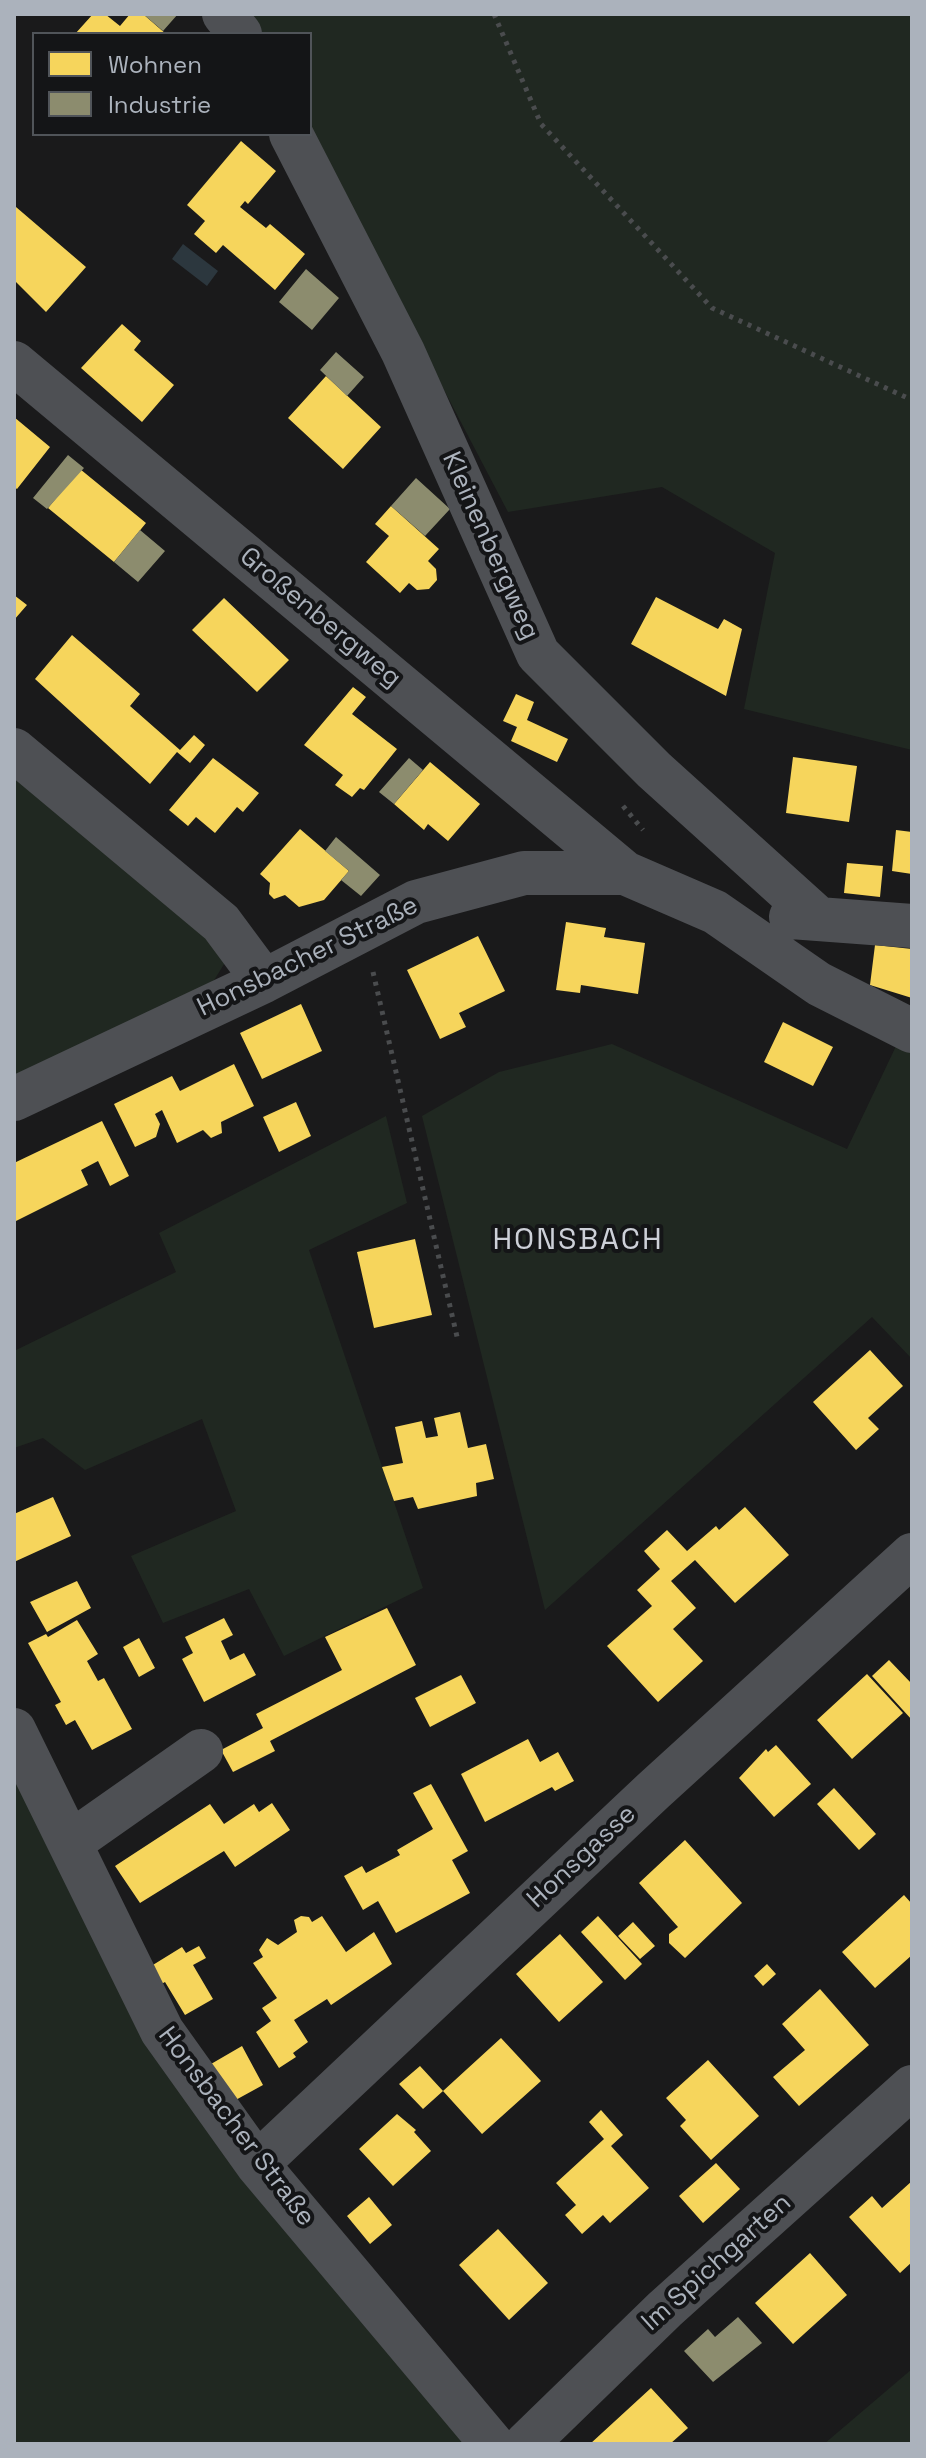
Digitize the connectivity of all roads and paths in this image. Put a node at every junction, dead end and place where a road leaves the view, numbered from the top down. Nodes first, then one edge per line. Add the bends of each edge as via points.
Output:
1 (224, 14) edge
2 (494, 14) edge
3 (238, 32) edge
4 (292, 136) edge
5 (14, 363) edge
6 (912, 400) edge
7 (14, 750) edge
8 (625, 873) junction
9 (715, 912) junction
10 (819, 919) junction
11 (912, 926) edge
12 (363, 929) junction
13 (264, 981) junction
14 (912, 1031) edge
15 (14, 1099) edge
16 (458, 1341) dead end
17 (912, 1555) edge
18 (14, 1730) edge
19 (201, 1751) dead end
20 (70, 1843) junction
21 (912, 2087) edge
22 (257, 2164) junction
23 (492, 2444) edge
24 (526, 2444) edge

1 - 3 street
2 - 6 path via 541,124 712,308
4 - 10 street, Kleinenbergweg via 403,352 538,654 654,770
5 - 8 street, Großenbergweg
7 - 13 street via 221,923
8 - 9 street, Honsbacher Straße
8 - 12 street, Honsbacher Straße via 524,873 416,902
9 - 10 street
9 - 14 street, Honsbacher Straße via 819,984
10 - 11 street
12 - 13 street, Honsbacher Straße
12 - 16 path
13 - 15 street, Honsbacher Straße
17 - 22 street, Honsgasse
18 - 20 street, Honsbacher Straße
19 - 20 street
20 - 22 street, Honsbacher Straße via 162,2031
21 - 24 street, Im Spichgarten via 665,2309
22 - 23 street, Honsbacher Straße

